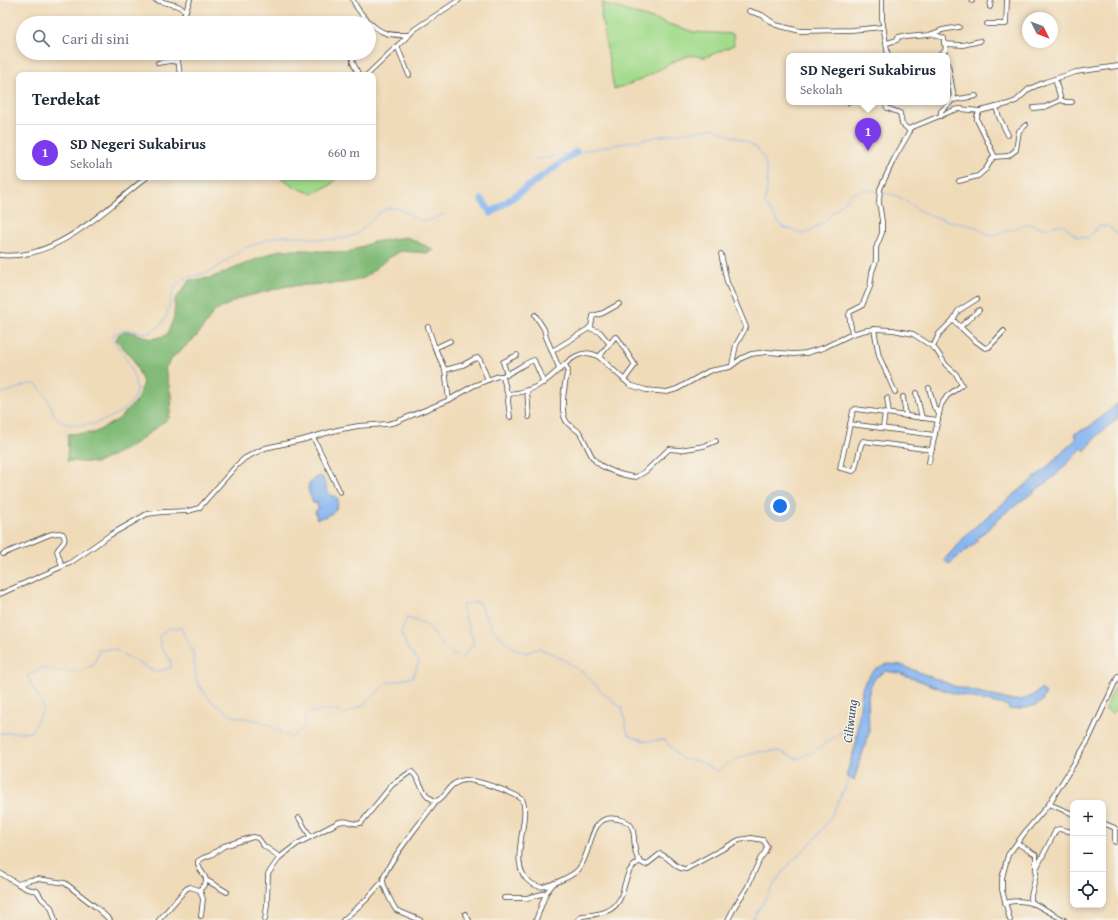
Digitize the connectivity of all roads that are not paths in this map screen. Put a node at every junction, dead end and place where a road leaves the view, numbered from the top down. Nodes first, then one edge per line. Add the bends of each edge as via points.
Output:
1 (156, 0) edge
2 (190, 0) edge
3 (353, 0) edge
4 (459, 0) edge
5 (882, 0) edge
6 (991, 0) edge
7 (1007, 0) edge
8 (990, 7) dead end
9 (750, 10) dead end
10 (186, 11) junction
11 (184, 16) edge
12 (364, 16) edge
13 (987, 24) dead end
14 (376, 27) edge
15 (883, 27) junction
16 (959, 27) dead end
17 (932, 34) junction
18 (409, 35) junction
19 (980, 41) dead end
20 (887, 43) junction
21 (946, 44) junction
22 (397, 46) junction
23 (888, 53) edge
24 (942, 53) edge
25 (353, 60) edge
26 (177, 62) joint
27 (158, 63) dead end
28 (1118, 66) edge
29 (179, 72) edge
30 (358, 72) edge
31 (370, 72) edge
32 (950, 74) edge
33 (409, 75) dead end
34 (1055, 79) junction
35 (976, 96) dead end
36 (953, 100) junction
37 (1061, 100) junction
38 (1072, 102) dead end
39 (950, 103) edge
40 (886, 105) edge
41 (948, 105) edge
42 (996, 107) junction
43 (1033, 108) dead end
44 (980, 111) junction
45 (941, 116) junction
46 (1026, 125) dead end
47 (908, 129) junction
48 (1008, 135) dead end
49 (995, 156) junction
50 (143, 180) edge
51 (959, 181) dead end
52 (721, 254) dead end
53 (0, 255) edge
54 (977, 299) dead end
55 (619, 304) dead end
56 (979, 310) dead end
57 (535, 315) dead end
58 (953, 320) junction
59 (428, 327) dead end
60 (960, 327) junction
61 (589, 328) junction
62 (874, 329) junction
63 (1004, 331) dead end
64 (852, 334) junction
65 (450, 341) dead end
66 (609, 343) junction
67 (933, 347) junction
68 (435, 348) junction
69 (552, 350) junction
70 (517, 355) dead end
71 (599, 357) junction
72 (565, 365) junction
73 (732, 366) junction
74 (444, 370) junction
75 (560, 370) junction
76 (507, 375) junction
77 (501, 376) junction
78 (488, 380) junction
79 (624, 380) junction
80 (544, 383) junction
81 (929, 388) dead end
82 (528, 390) junction
83 (895, 392) dead end
84 (916, 393) dead end
85 (509, 394) junction
86 (903, 397) dead end
87 (887, 398) dead end
88 (449, 400) junction
89 (887, 413) junction
90 (939, 414) junction
91 (906, 416) junction
92 (510, 417) dead end
93 (529, 417) dead end
94 (922, 418) junction
95 (938, 420) junction
96 (850, 424) junction
97 (882, 427) junction
98 (935, 435) junction
99 (313, 437) junction
100 (716, 442) dead end
101 (932, 450) junction
102 (929, 462) dead end
103 (340, 492) dead end
104 (2, 554) dead end
105 (62, 566) junction
106 (0, 594) edge
107 (1118, 676) edge
108 (436, 801) junction
109 (1049, 804) junction
110 (1070, 813) edge
111 (299, 818) dead end
112 (1106, 824) edge
113 (1070, 831) edge
114 (310, 836) junction
115 (1116, 842) dead end
116 (1017, 843) junction
117 (280, 857) junction
118 (640, 861) junction
119 (1036, 869) junction
120 (0, 873) edge
121 (206, 880) junction
122 (383, 881) junction
123 (554, 882) junction
124 (18, 884) junction
125 (200, 890) junction
126 (227, 892) dead end
127 (546, 893) junction
128 (504, 898) dead end
129 (1005, 903) junction
130 (1035, 904) junction
131 (465, 914) dead end
132 (201, 916) dead end
133 (1057, 919) edge
134 (55, 920) edge
135 (110, 920) edge
136 (159, 920) edge
137 (265, 920) edge
138 (343, 920) edge
139 (420, 920) edge
140 (469, 920) edge
141 (536, 920) edge
142 (578, 920) edge
143 (728, 920) edge
144 (1010, 920) edge
145 (1064, 920) edge

1 - 10 street
2 - 10 street
3 - 12 street via 357,10
4 - 18 street
5 - 15 street
6 - 8 street
7 - 13 street via 1006,24
9 - 15 street via 776,25 804,32
10 - 11 street
14 - 18 street via 392,34
15 - 20 street
16 - 17 street
17 - 20 street via 898,37 897,40
17 - 21 street via 944,38
18 - 22 street
19 - 21 street via 963,45
20 - 23 street
21 - 24 street via 945,51
22 - 31 street
22 - 33 street
25 - 30 street
26 - 27 street
26 - 29 street
28 - 34 street via 1076,72
32 - 36 street
34 - 37 street
34 - 42 street via 1029,89 1011,104
35 - 36 street
36 - 39 street
37 - 38 street
37 - 43 street via 1045,107
40 - 47 street via 887,108 900,113 902,124
41 - 45 street via 941,111
42 - 44 street
42 - 48 street
44 - 45 street via 960,109
44 - 49 street via 977,120
45 - 47 street
46 - 49 street via 1019,133 1016,150 1008,156
47 - 64 street via 908,135 880,189 881,236 876,248 870,287 862,306 849,315
49 - 51 street via 978,176
50 - 53 street via 75,233 55,244 20,255
52 - 73 street via 727,282 746,327 736,345
54 - 58 street via 960,309
55 - 61 street via 592,316
56 - 60 street
57 - 69 street
58 - 60 street
58 - 67 street via 939,334
59 - 68 street
60 - 63 street via 986,348 990,347
61 - 66 street via 600,332
61 - 69 street
62 - 64 street
62 - 67 street via 909,333
62 - 83 street via 879,356
64 - 73 street via 812,351 800,354 758,353 742,358
65 - 68 street
66 - 71 street
66 - 79 street via 617,337 635,364
67 - 90 street via 962,385 943,400
68 - 74 street
69 - 75 street
70 - 76 street via 502,362
71 - 72 street via 593,354 580,354
71 - 79 street
72 - 75 street
72 - 100 street via 568,370 564,386 565,417 569,426 581,435 595,461 608,469 636,477 669,449 680,450
73 - 79 street via 709,372 667,392 630,386
74 - 78 street via 478,358
74 - 88 street
75 - 80 street
76 - 77 street
76 - 80 street via 534,360
77 - 78 street
77 - 85 street
78 - 88 street
80 - 82 street
81 - 90 street via 934,407
82 - 85 street
82 - 93 street
84 - 94 street
85 - 92 street
86 - 91 street
87 - 89 street
88 - 99 street via 388,424 358,426
89 - 91 street
89 - 96 street via 856,408
89 - 97 street
90 - 95 street
91 - 94 street
94 - 95 street
95 - 98 street
96 - 97 street
96 - 101 street via 841,470 855,470 863,441
97 - 98 street
98 - 101 street
99 - 103 street
99 - 105 street via 265,448 252,454 237,465 199,508 147,514
101 - 102 street
104 - 105 street via 59,533 63,534 65,539 64,544 57,550
105 - 106 street
107 - 109 street via 1088,742
108 - 114 street via 427,796 416,775 410,772 392,785 361,823 355,824 345,820
108 - 122 street via 393,860
108 - 123 street via 451,786 464,780 521,798 524,807 520,855 522,870 528,880 539,886
109 - 110 street
109 - 116 street
111 - 114 street
112 - 115 street via 1115,828
113 - 119 street via 1056,830
114 - 117 street
116 - 119 street via 1035,854
116 - 129 street via 1004,865 1002,890
117 - 121 street via 267,849 257,838 241,840 199,860 198,864
117 - 137 street via 268,874
118 - 123 street via 630,824 606,818 596,829 579,869
118 - 142 street via 629,872 617,905 606,912 582,916
118 - 143 street via 646,865 658,855 662,855 684,870 739,840 763,840 767,846 765,852
119 - 130 street via 1031,896 1031,901
120 - 124 street
121 - 125 street
121 - 126 street
122 - 138 street
122 - 139 street via 396,910
123 - 127 street
124 - 134 street via 37,891 51,907
124 - 135 street via 38,879 65,883
125 - 132 street via 203,899
125 - 136 street via 192,887 186,889
127 - 128 street via 527,898
127 - 141 street
129 - 130 street via 1027,901
129 - 144 street
130 - 133 street
131 - 140 street
133 - 145 street

